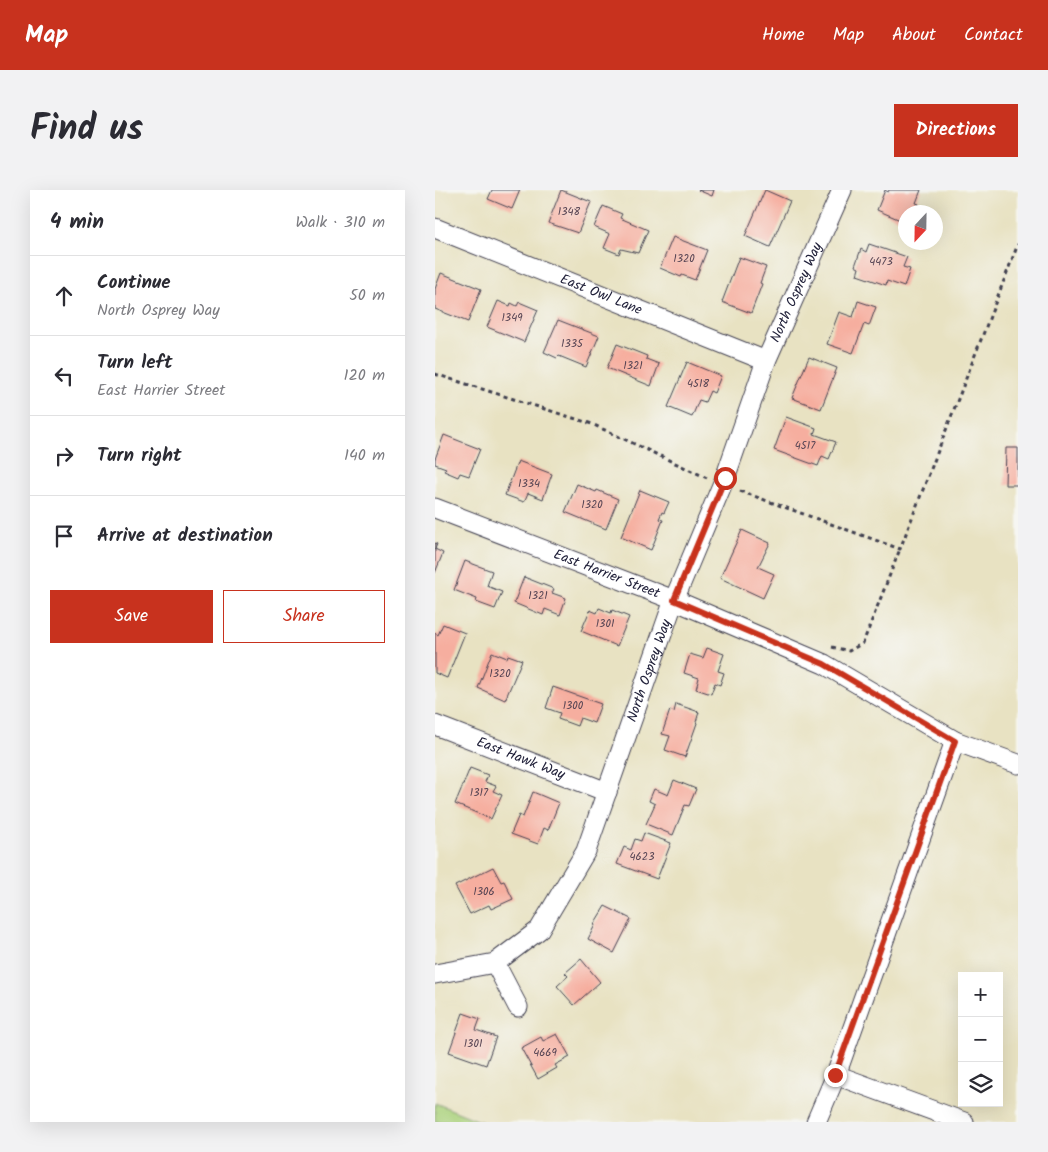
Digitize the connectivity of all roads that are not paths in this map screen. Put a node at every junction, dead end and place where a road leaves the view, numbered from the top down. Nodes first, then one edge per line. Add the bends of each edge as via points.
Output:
1 (842, 190) edge
2 (435, 228) edge
3 (766, 361) junction
4 (435, 508) edge
5 (674, 600) junction
6 (435, 725) edge
7 (955, 741) junction
8 (1018, 764) edge
9 (607, 792) junction
10 (495, 963) junction
11 (435, 974) edge
12 (518, 1007) dead end
13 (835, 1075) junction
14 (816, 1122) edge
15 (964, 1122) edge

1 - 3 street, North Osprey Way
2 - 3 street, East Owl Lane
3 - 5 street, North Osprey Way via 725,478
4 - 5 street, East Harrier Street
5 - 7 street, East Harrier Street via 824,664
5 - 9 street, North Osprey Way
6 - 9 street, East Hawk Way
7 - 8 street, East Harrier Street
7 - 13 street
9 - 10 street, North Osprey Way via 587,851 539,930
10 - 11 street
10 - 12 street
13 - 14 street
13 - 15 street

